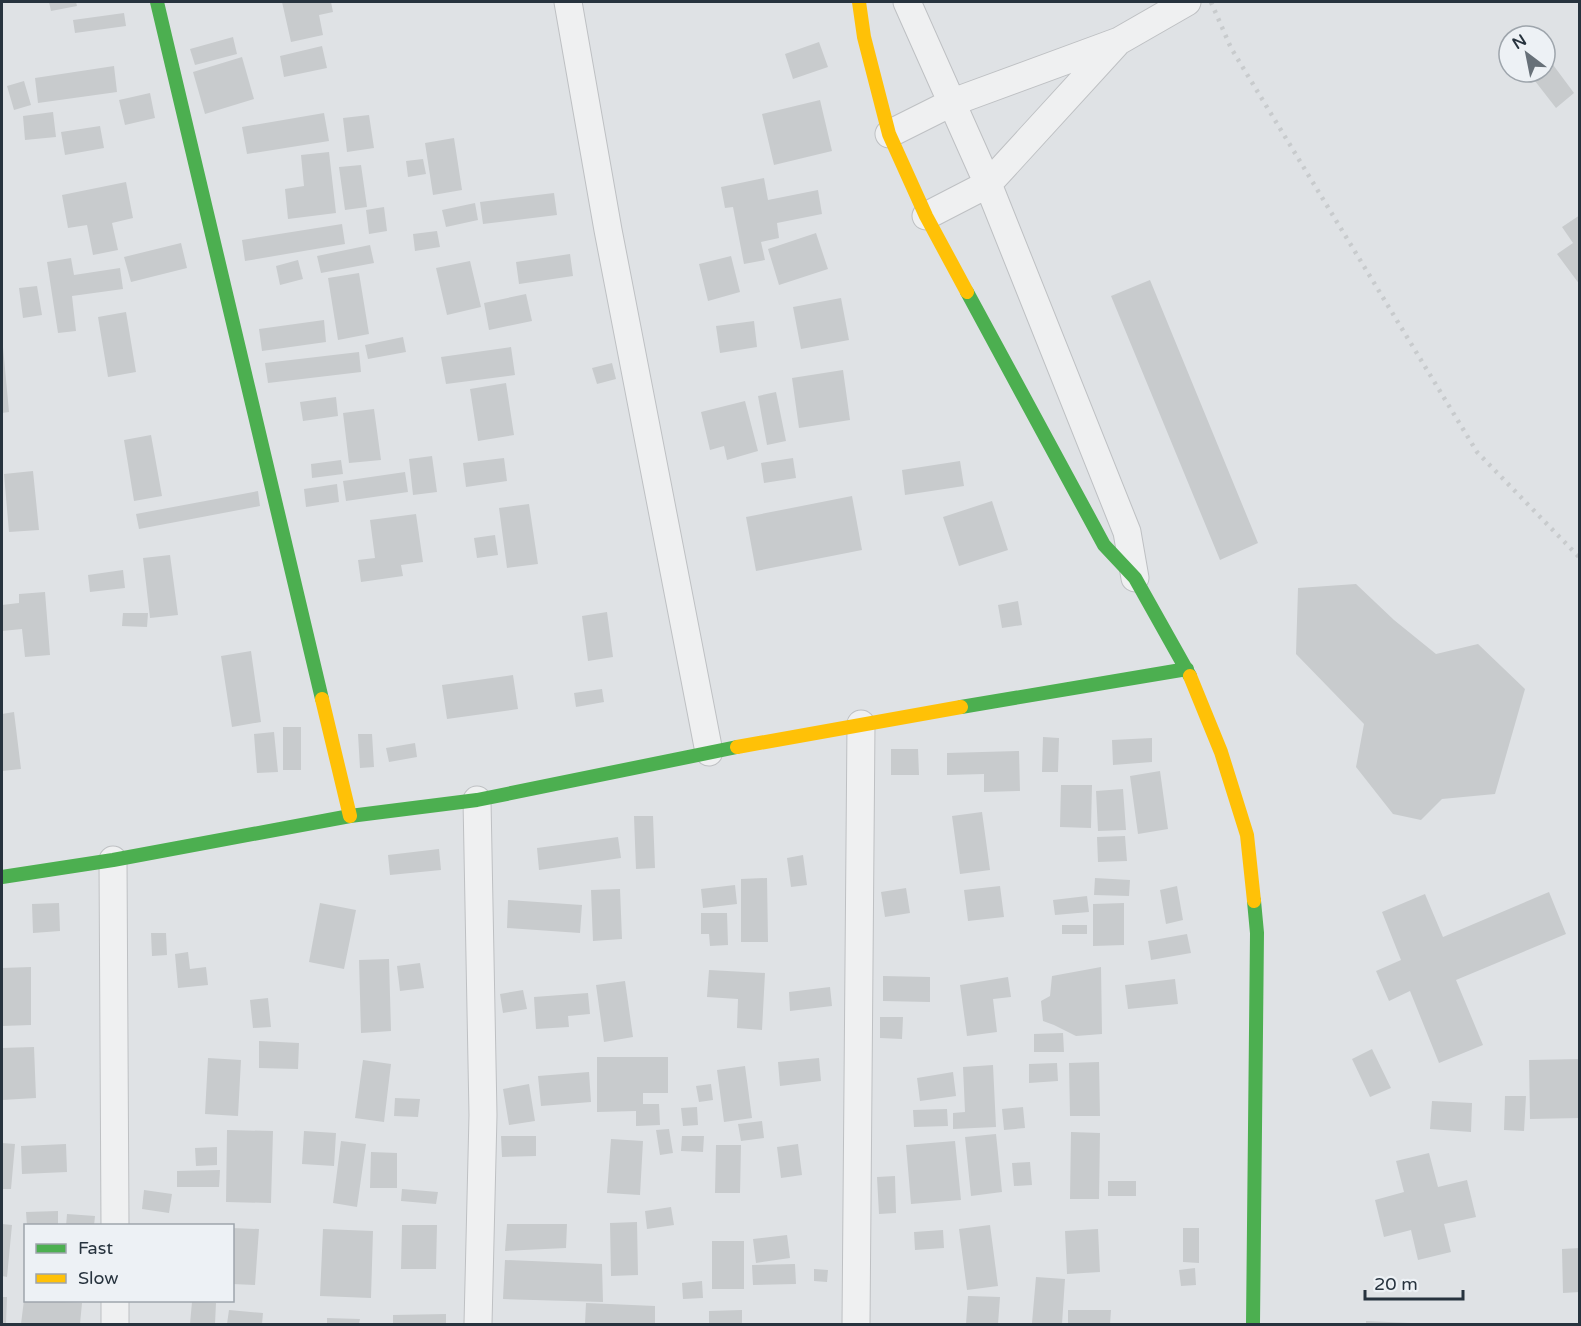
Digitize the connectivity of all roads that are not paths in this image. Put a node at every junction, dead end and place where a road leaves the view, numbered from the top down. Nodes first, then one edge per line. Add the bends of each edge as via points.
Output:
1 (157, 2) edge
2 (568, 2) edge
3 (860, 2) edge
4 (907, 2) edge
5 (1187, 2) edge
6 (1119, 40) junction
7 (953, 102) junction
8 (890, 134) junction
9 (988, 184) junction
10 (926, 216) junction
11 (1135, 578) junction
12 (1187, 669) junction
13 (861, 724) junction
14 (709, 752) junction
15 (477, 800) junction
16 (350, 816) junction
17 (112, 860) junction
18 (2, 877) edge
19 (115, 1224) edge
20 (115, 1302) edge
21 (115, 1324) edge
22 (478, 1324) edge
23 (856, 1324) edge
24 (1254, 1324) edge

1 - 16 street
2 - 14 street
3 - 8 street via 864,37
4 - 7 street
5 - 6 street
6 - 7 street
6 - 9 street
7 - 8 street
7 - 9 street
8 - 10 street
9 - 10 street
9 - 11 street via 1127,532
10 - 11 street via 1104,545
11 - 12 street
12 - 13 street
12 - 24 street via 1221,752 1247,835 1257,933
13 - 14 street
13 - 23 street
14 - 15 street
15 - 16 street
15 - 22 street via 483,1115
16 - 17 street
17 - 18 street
17 - 19 street
20 - 21 street

